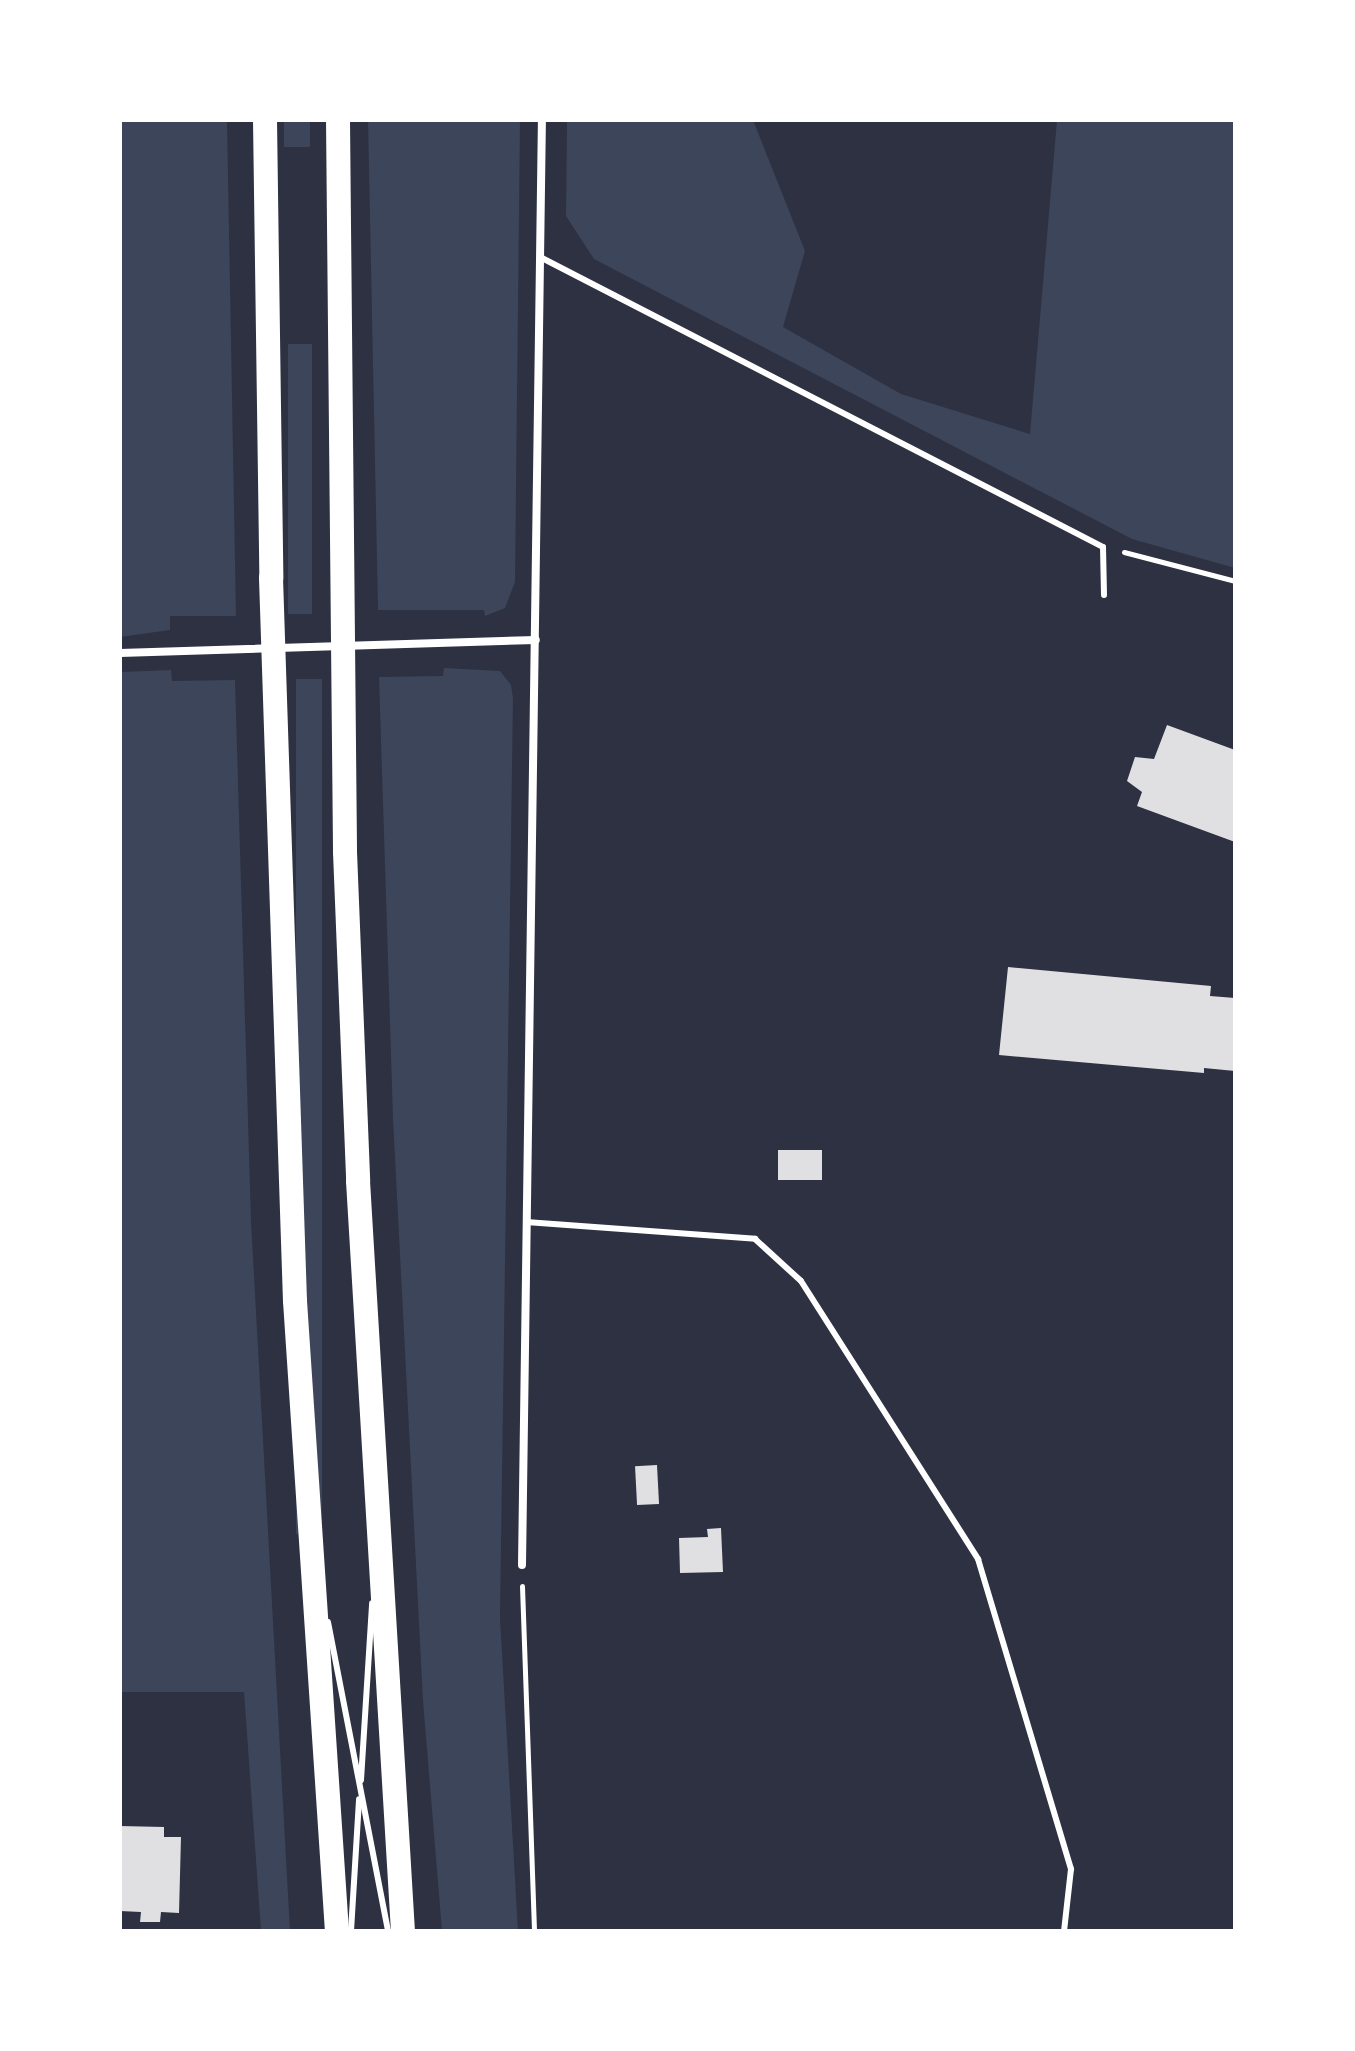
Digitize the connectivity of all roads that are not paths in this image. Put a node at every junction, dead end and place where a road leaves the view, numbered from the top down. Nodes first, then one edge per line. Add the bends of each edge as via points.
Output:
1 (265, 120) edge
2 (338, 120) edge
3 (542, 120) edge
4 (540, 257) junction
5 (1104, 595) dead end
6 (536, 640) junction
7 (120, 653) edge
8 (526, 1222) junction
9 (377, 1527) junction
10 (310, 1532) junction
11 (522, 1565) road end
12 (360, 1788) junction
13 (337, 1931) edge
14 (351, 1931) edge
15 (388, 1931) edge
16 (403, 1931) edge
17 (1064, 1931) edge

1 - 10 highway via 272,609 295,1301
2 - 9 highway via 345,852
3 - 4 street
4 - 5 lane via 1103,547
4 - 6 street
6 - 7 street
6 - 8 street
8 - 11 street
8 - 17 lane via 755,1239 801,1281 978,1559 1071,1869
9 - 12 lane
9 - 16 highway
10 - 12 lane
10 - 13 highway
12 - 14 lane
12 - 15 lane

